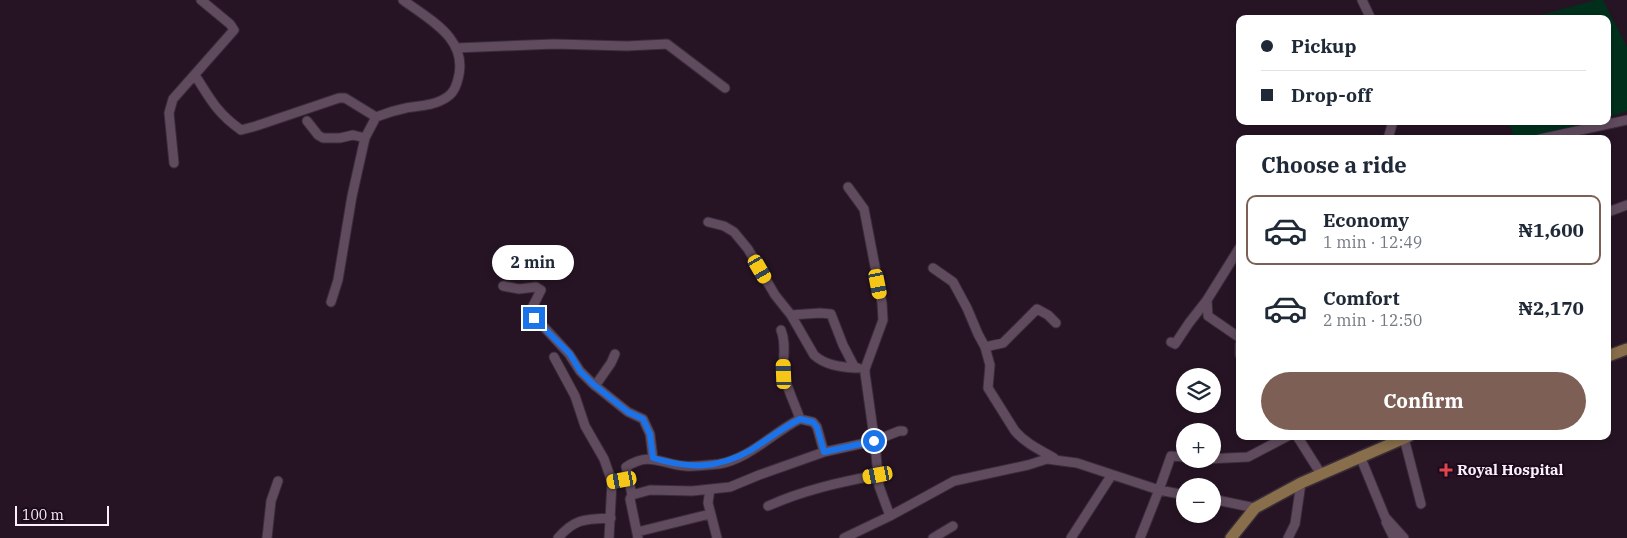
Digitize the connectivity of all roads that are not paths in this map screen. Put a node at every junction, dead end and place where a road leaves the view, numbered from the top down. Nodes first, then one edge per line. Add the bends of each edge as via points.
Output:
1 (202, 0) edge
2 (403, 0) edge
3 (1363, 0) edge
4 (1369, 15) edge
5 (456, 48) junction
6 (195, 75) junction
7 (725, 88) dead end
8 (376, 117) junction
9 (1627, 120) edge
10 (307, 121) dead end
11 (1611, 123) edge
12 (1600, 125) edge
13 (1555, 135) edge
14 (366, 138) junction
15 (174, 164) dead end
16 (848, 186) dead end
17 (1627, 206) edge
18 (1611, 211) edge
19 (708, 222) dead end
20 (1236, 253) edge
21 (933, 268) dead end
22 (503, 286) dead end
23 (1207, 300) junction
24 (331, 302) dead end
25 (791, 315) junction
26 (1056, 323) dead end
27 (781, 330) dead end
28 (1236, 335) edge
29 (1171, 342) dead end
30 (985, 347) junction
31 (1627, 349) edge
32 (615, 354) dead end
33 (1611, 355) edge
34 (554, 357) dead end
35 (855, 368) junction
36 (865, 369) junction
37 (595, 386) junction
38 (800, 419) junction
39 (903, 432) dead end
40 (1280, 440) edge
41 (1300, 440) edge
42 (1399, 440) edge
43 (1407, 440) edge
44 (874, 441) junction
45 (824, 452) junction
46 (1176, 456) edge
47 (1360, 456) junction
48 (653, 458) junction
49 (1221, 458) edge
50 (1057, 459) junction
51 (1321, 474) junction
52 (878, 475) junction
53 (1111, 476) junction
54 (629, 478) junction
55 (278, 481) dead end
56 (612, 482) junction
57 (1301, 483) junction
58 (710, 489) junction
59 (1159, 490) junction
60 (1176, 493) edge
61 (632, 495) junction
62 (1221, 501) edge
63 (1421, 504) dead end
64 (768, 506) dead end
65 (1255, 508) junction
66 (710, 514) junction
67 (890, 516) junction
68 (1384, 517) junction
69 (611, 518) junction
70 (952, 526) dead end
71 (638, 535) edge
72 (847, 537) edge
73 (267, 538) edge
74 (558, 538) edge
75 (609, 538) edge
76 (717, 538) edge
77 (933, 538) edge
78 (1071, 538) edge
79 (1140, 538) edge
80 (1231, 538) edge
81 (1288, 538) edge
82 (1394, 538) edge
83 (1404, 538) edge

1 - 6 street via 234,30
2 - 5 street via 442,28
3 - 4 street
5 - 7 street via 667,44
5 - 8 street via 459,76 450,96 437,103 404,108
6 - 8 street via 220,114 241,130 339,98 345,98
6 - 15 street via 171,104
8 - 14 street
9 - 11 street
10 - 14 street via 322,138 353,135
12 - 13 street
14 - 24 street
16 - 36 street via 864,210 882,303 883,320
17 - 18 street
19 - 25 street via 734,232
20 - 23 street
21 - 30 street via 953,282
22 - 37 street via 541,290 530,312
23 - 28 street via 1208,316
23 - 29 street via 1175,344
25 - 35 street via 819,359 840,367
25 - 35 street via 831,314
26 - 30 street via 1038,309 1003,343
27 - 38 street via 785,346 784,374
30 - 50 street via 990,365 988,388 1014,430 1031,445
31 - 33 main road
32 - 37 street
34 - 56 street via 576,396 585,426 604,459
35 - 36 street
36 - 44 street
37 - 48 street via 628,412 643,419 650,434
38 - 45 street via 813,422 817,427
38 - 48 street via 750,451 722,463 685,466
39 - 44 street
40 - 49 street via 1248,457
41 - 51 street
42 - 47 main road
43 - 63 street
44 - 45 street
44 - 52 street
45 - 58 street via 730,487
46 - 59 street via 1171,456
47 - 51 main road
47 - 68 street
48 - 54 street via 626,467
50 - 53 street
50 - 67 street via 1038,460 954,481
51 - 57 main road
52 - 64 street via 822,486
52 - 67 street
53 - 59 street
53 - 78 street
54 - 56 street
54 - 61 street
55 - 73 street via 271,501
56 - 69 street
57 - 65 main road
57 - 81 street via 1295,524
58 - 61 street via 650,490
58 - 66 street
59 - 60 street
59 - 79 street
61 - 71 street via 630,499
62 - 65 street
65 - 80 main road
66 - 71 street
66 - 76 street
67 - 72 street
68 - 82 street
68 - 83 street
69 - 74 street via 585,518 567,528
69 - 75 street
70 - 77 street

